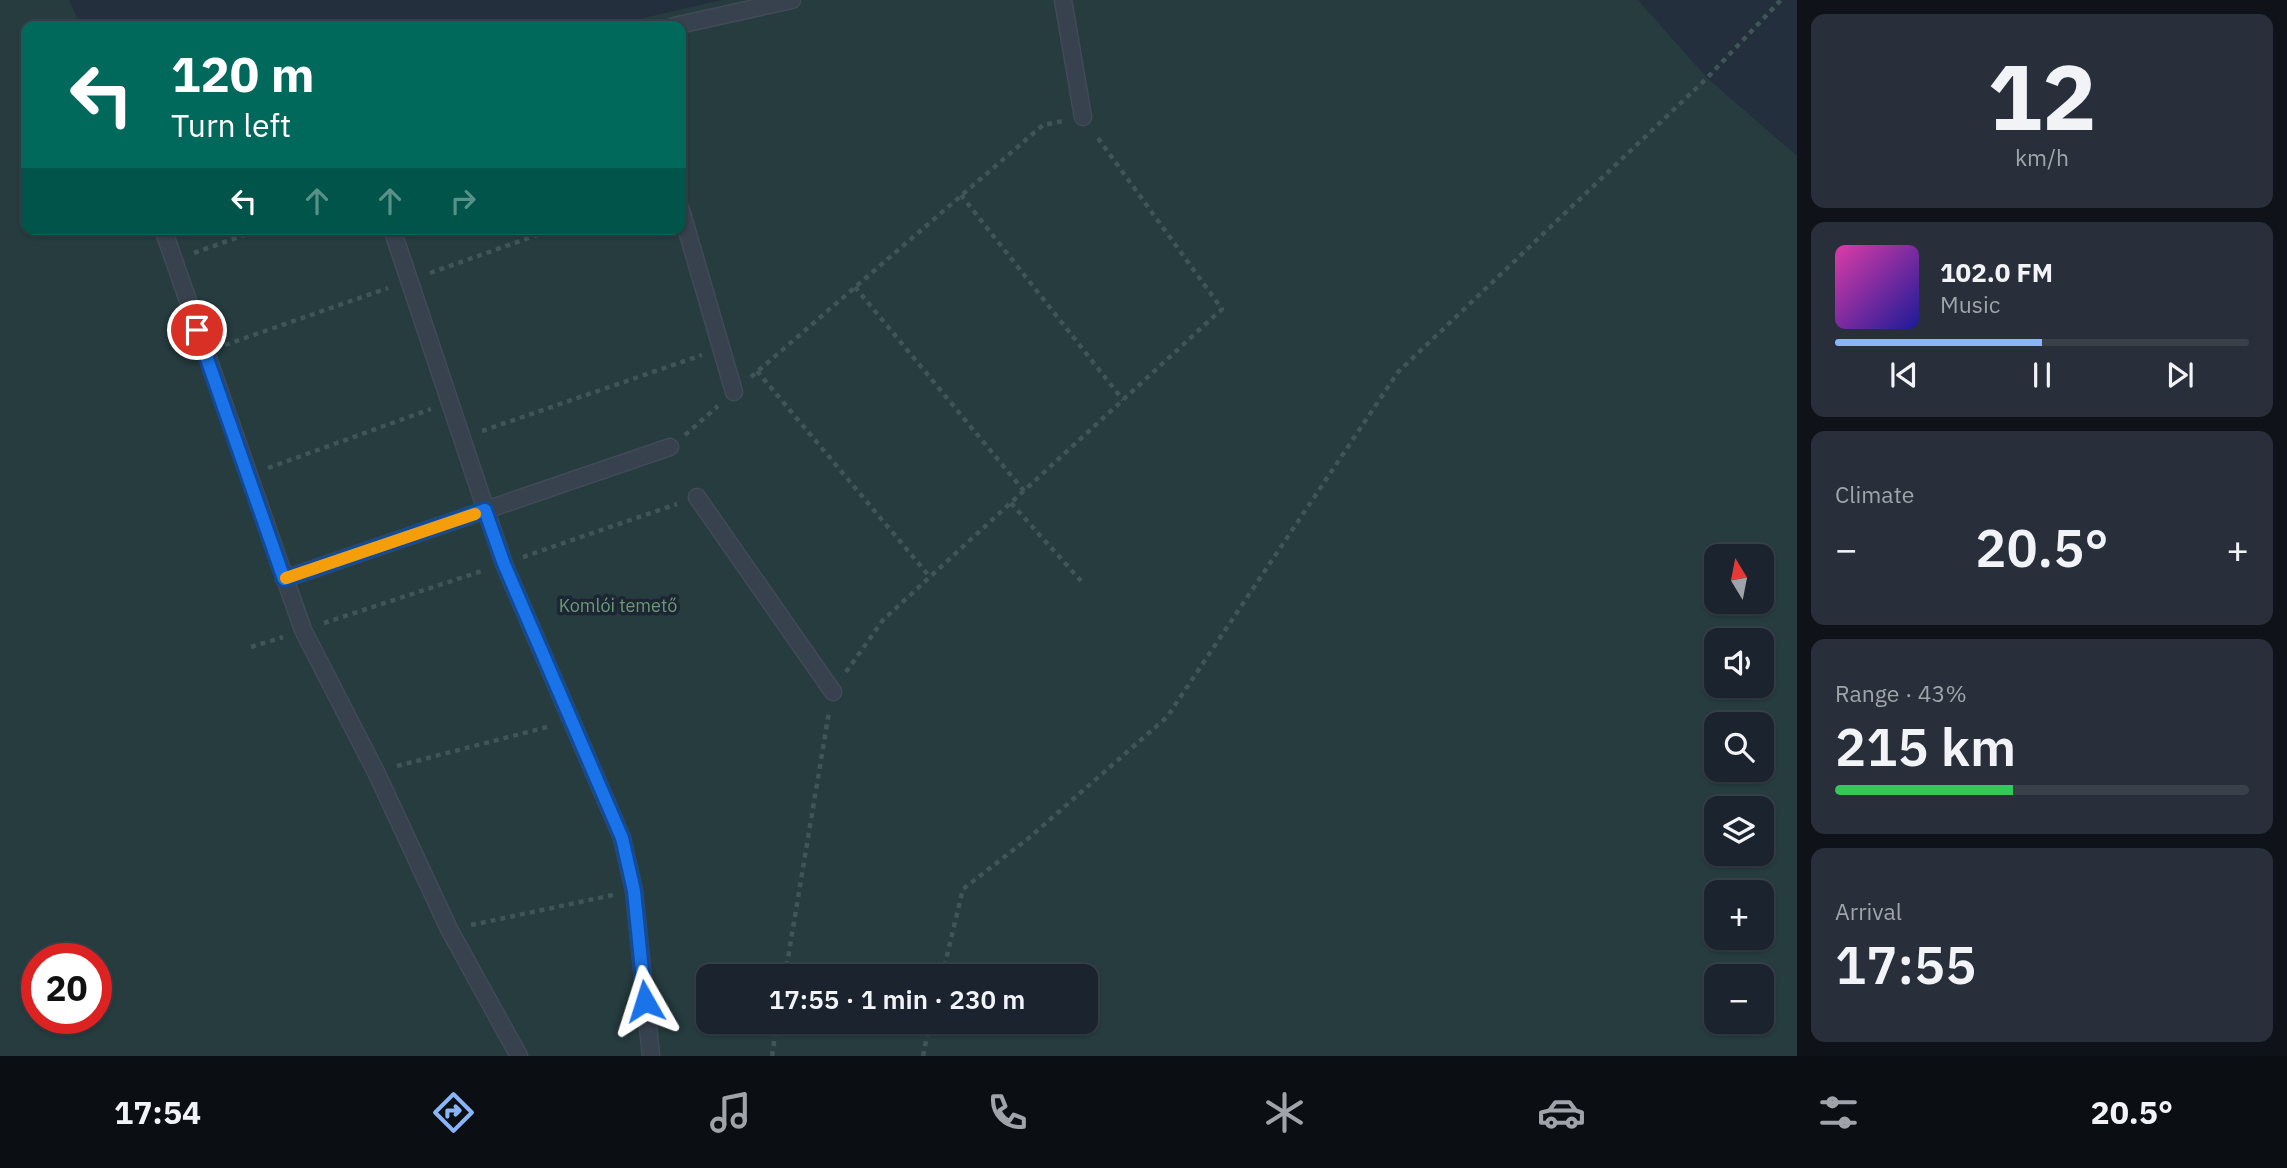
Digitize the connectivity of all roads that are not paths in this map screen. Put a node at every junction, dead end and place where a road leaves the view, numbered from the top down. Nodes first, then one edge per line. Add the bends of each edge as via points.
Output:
1 (792, 0) edge
2 (1063, 0) edge
3 (686, 23) edge
4 (1083, 117) road end
5 (686, 227) edge
6 (165, 235) edge
7 (394, 235) edge
8 (734, 392) road end
9 (670, 447) road end
10 (696, 497) road end
11 (485, 510) junction
12 (284, 579) junction
13 (833, 692) road end
14 (519, 1056) edge
15 (651, 1056) edge

1 - 3 lane
2 - 4 lane
5 - 8 lane
6 - 12 lane
7 - 11 lane
9 - 11 lane
10 - 13 lane
11 - 12 lane
11 - 15 lane via 622,838 634,891
12 - 14 lane via 303,630 449,929

